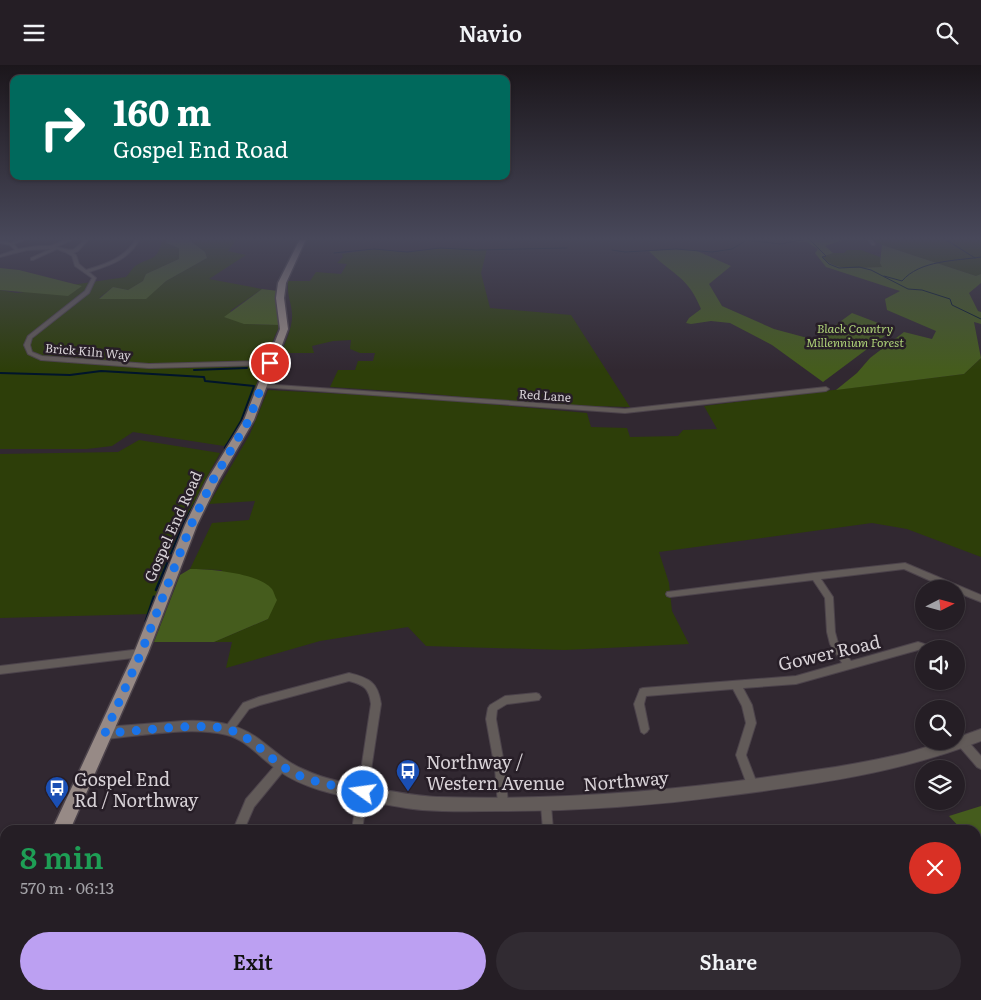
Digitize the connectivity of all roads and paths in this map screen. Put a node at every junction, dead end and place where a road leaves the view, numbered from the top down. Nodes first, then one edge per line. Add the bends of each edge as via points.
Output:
1 (93, 283) edge
2 (283, 283) edge
3 (270, 363) junction
4 (262, 386) junction
5 (826, 389) dead end
6 (814, 576) junction
7 (670, 594) dead end
8 (981, 599) edge
9 (915, 647) edge
10 (141, 653) junction
11 (849, 666) junction
12 (0, 670) edge
13 (736, 685) junction
14 (536, 697) dead end
15 (229, 729) junction
16 (644, 729) dead end
17 (105, 733) junction
18 (981, 735) edge
19 (965, 741) edge
20 (965, 745) edge
21 (936, 750) edge
22 (981, 764) edge
23 (282, 765) junction
24 (753, 786) junction
25 (363, 792) junction
26 (503, 804) junction
27 (546, 805) junction
28 (63, 825) edge
29 (240, 825) edge
30 (358, 825) edge
31 (548, 825) edge

1 - 3 street, Brick Kiln Way via 70,307 30,337 27,345 30,353 63,361 123,365
2 - 3 main road, Gospel End Road via 280,298 286,320
3 - 4 main road, Gospel End Road
4 - 5 street, Red Lane via 625,411
4 - 10 main road, Gospel End Road via 249,420 202,500
6 - 7 street
6 - 8 street via 905,566
6 - 11 street via 829,597 834,644
9 - 11 street, Gower Road
10 - 12 street
10 - 17 main road, Gospel End Road
11 - 13 street, Gower Road via 796,680
13 - 16 street, Gower Road via 644,692 639,704
13 - 24 street via 747,705 751,723 740,755
14 - 26 street via 505,700 493,708 491,719
15 - 17 street, Northway via 207,727
15 - 23 street, Northway via 260,747
15 - 25 street via 246,706 259,701 349,677 364,681 376,696 376,704
17 - 28 main road, Gospel End Road
18 - 19 street, Northway
20 - 22 street
21 - 24 street, Northway via 886,765
23 - 25 street, Northway via 306,778
23 - 29 street via 250,803
24 - 27 street, Northway
25 - 26 street, Northway via 399,800
25 - 30 street
26 - 27 street, Northway
27 - 31 street

